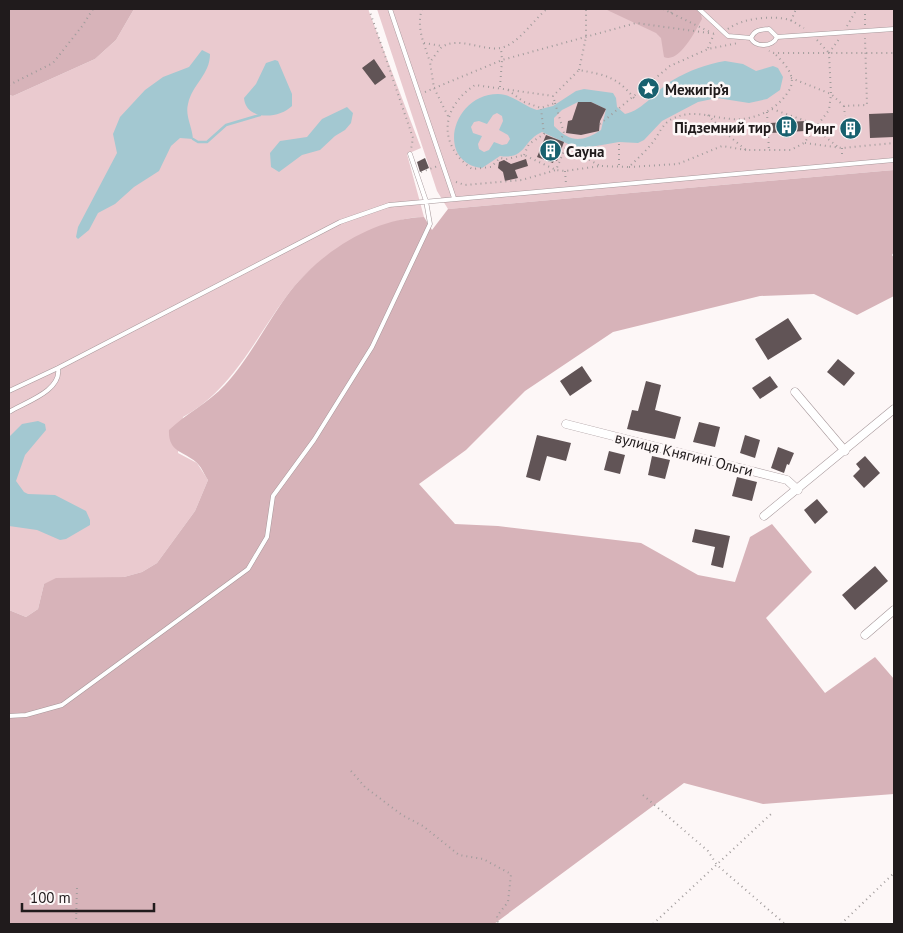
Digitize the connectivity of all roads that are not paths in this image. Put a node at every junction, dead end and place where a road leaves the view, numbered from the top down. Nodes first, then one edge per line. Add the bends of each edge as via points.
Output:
1 (390, 9) edge
2 (699, 9) edge
3 (894, 29) edge
4 (777, 37) junction
5 (751, 38) junction
6 (410, 154) road end
7 (894, 160) edge
8 (454, 198) junction
9 (426, 201) junction
10 (58, 368) junction
11 (9, 391) edge
12 (796, 392) dead end
13 (894, 409) edge
14 (9, 412) edge
15 (566, 424) dead end
16 (844, 451) junction
17 (798, 490) junction
18 (764, 516) dead end
19 (894, 610) edge
20 (864, 635) dead end
21 (9, 716) edge

1 - 8 lane
2 - 5 lane via 728,36
3 - 4 lane
4 - 5 lane via 771,44 757,44
4 - 5 lane via 770,30 757,30
6 - 9 lane
7 - 8 lane via 567,191
8 - 9 lane
9 - 10 lane via 389,205 340,222
9 - 21 lane via 430,224 376,338 314,440 273,496 268,537 248,569 62,706
10 - 11 lane
10 - 14 lane via 57,381 53,386
12 - 16 street
13 - 16 street
15 - 17 street, вулиця Княгині Ольги via 787,480
16 - 17 street
17 - 18 street
19 - 20 street

